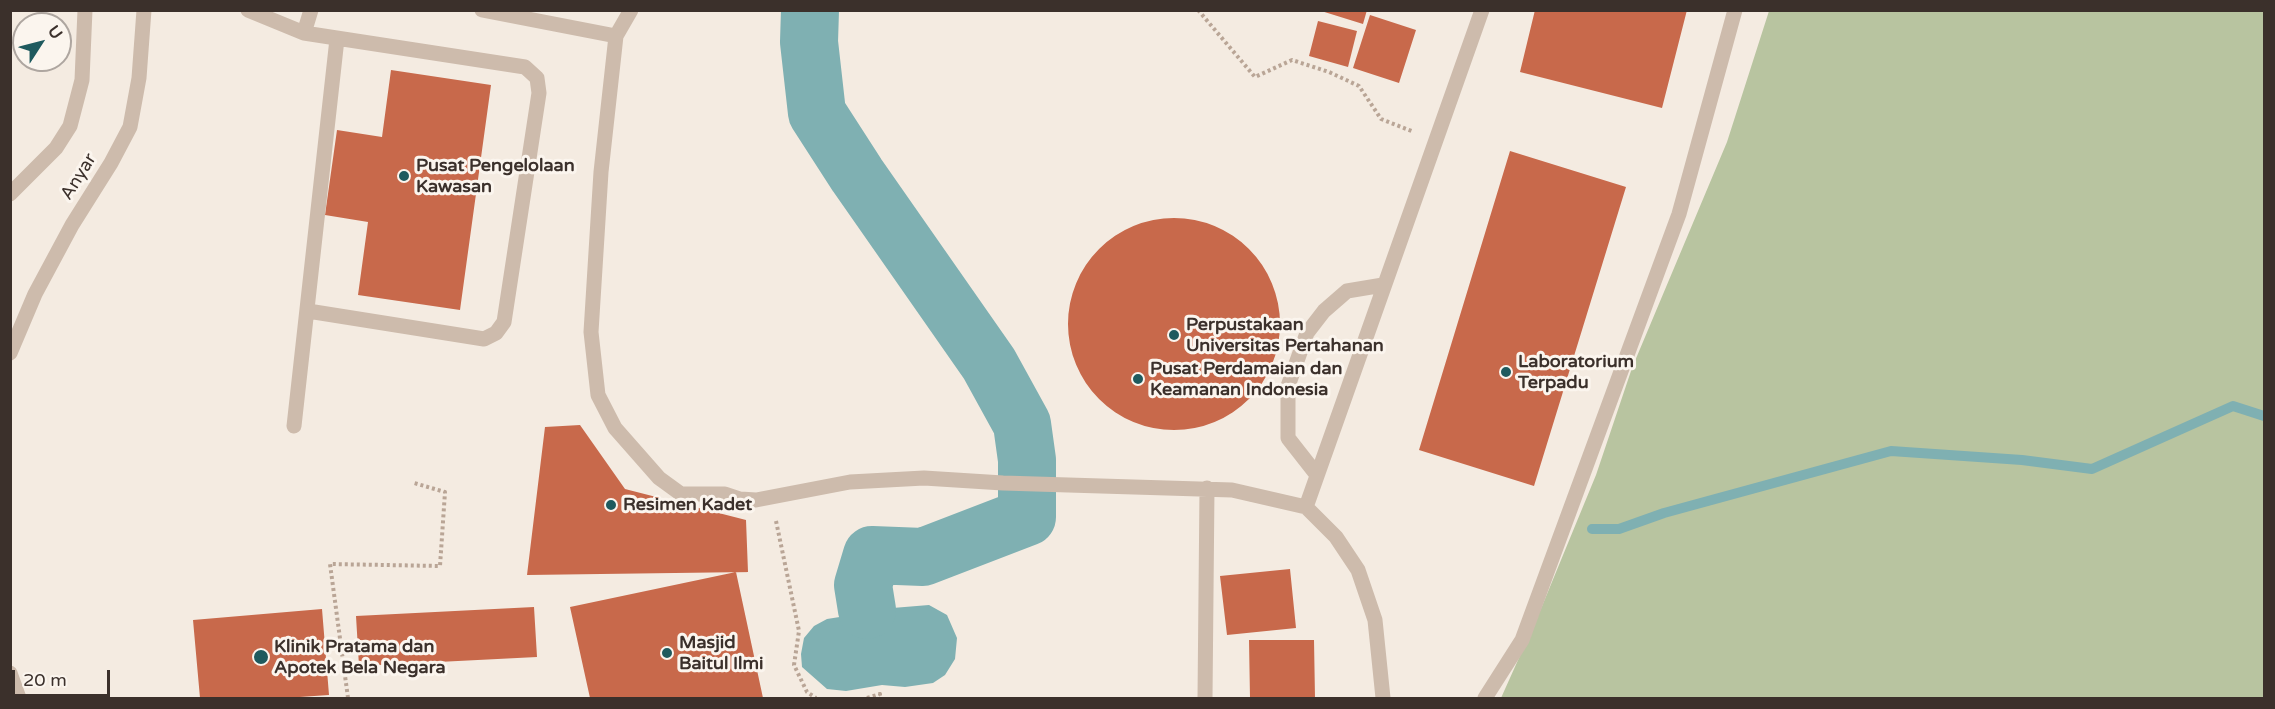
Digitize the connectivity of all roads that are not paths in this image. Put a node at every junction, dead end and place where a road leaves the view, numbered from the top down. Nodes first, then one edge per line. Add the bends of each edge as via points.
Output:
1 (85, 10) edge
2 (144, 10) edge
3 (248, 10) edge
4 (311, 10) edge
5 (482, 10) edge
6 (631, 10) edge
7 (1482, 10) edge
8 (1735, 10) edge
9 (304, 33) junction
10 (616, 36) junction
11 (338, 39) junction
12 (10, 194) edge
13 (1383, 285) junction
14 (308, 311) junction
15 (10, 353) edge
16 (294, 426) dead end
17 (1317, 475) junction
18 (1207, 488) junction
19 (1306, 507) junction
20 (10, 673) edge
21 (19, 699) edge
22 (1205, 699) edge
23 (1383, 699) edge
24 (1485, 699) edge

1 - 12 street, Anyar via 82,80 70,126 57,148
2 - 15 street, Anyar via 139,78 130,128 35,294
3 - 9 street
4 - 9 street
5 - 10 street
6 - 10 street
7 - 13 street
8 - 24 street via 1675,225 1522,640
9 - 11 street
10 - 18 street via 601,172 591,332 598,395 615,428 659,478 681,494 725,494 756,500 850,482 924,478
11 - 14 street
11 - 14 street via 525,67 537,78 540,93 504,322 496,333 484,339
13 - 17 street
13 - 17 street via 1347,291 1323,311 1307,333 1288,386 1288,438
14 - 16 street
17 - 19 street
18 - 19 street
18 - 22 street
19 - 23 street via 1336,537 1358,570 1375,620
20 - 21 street

